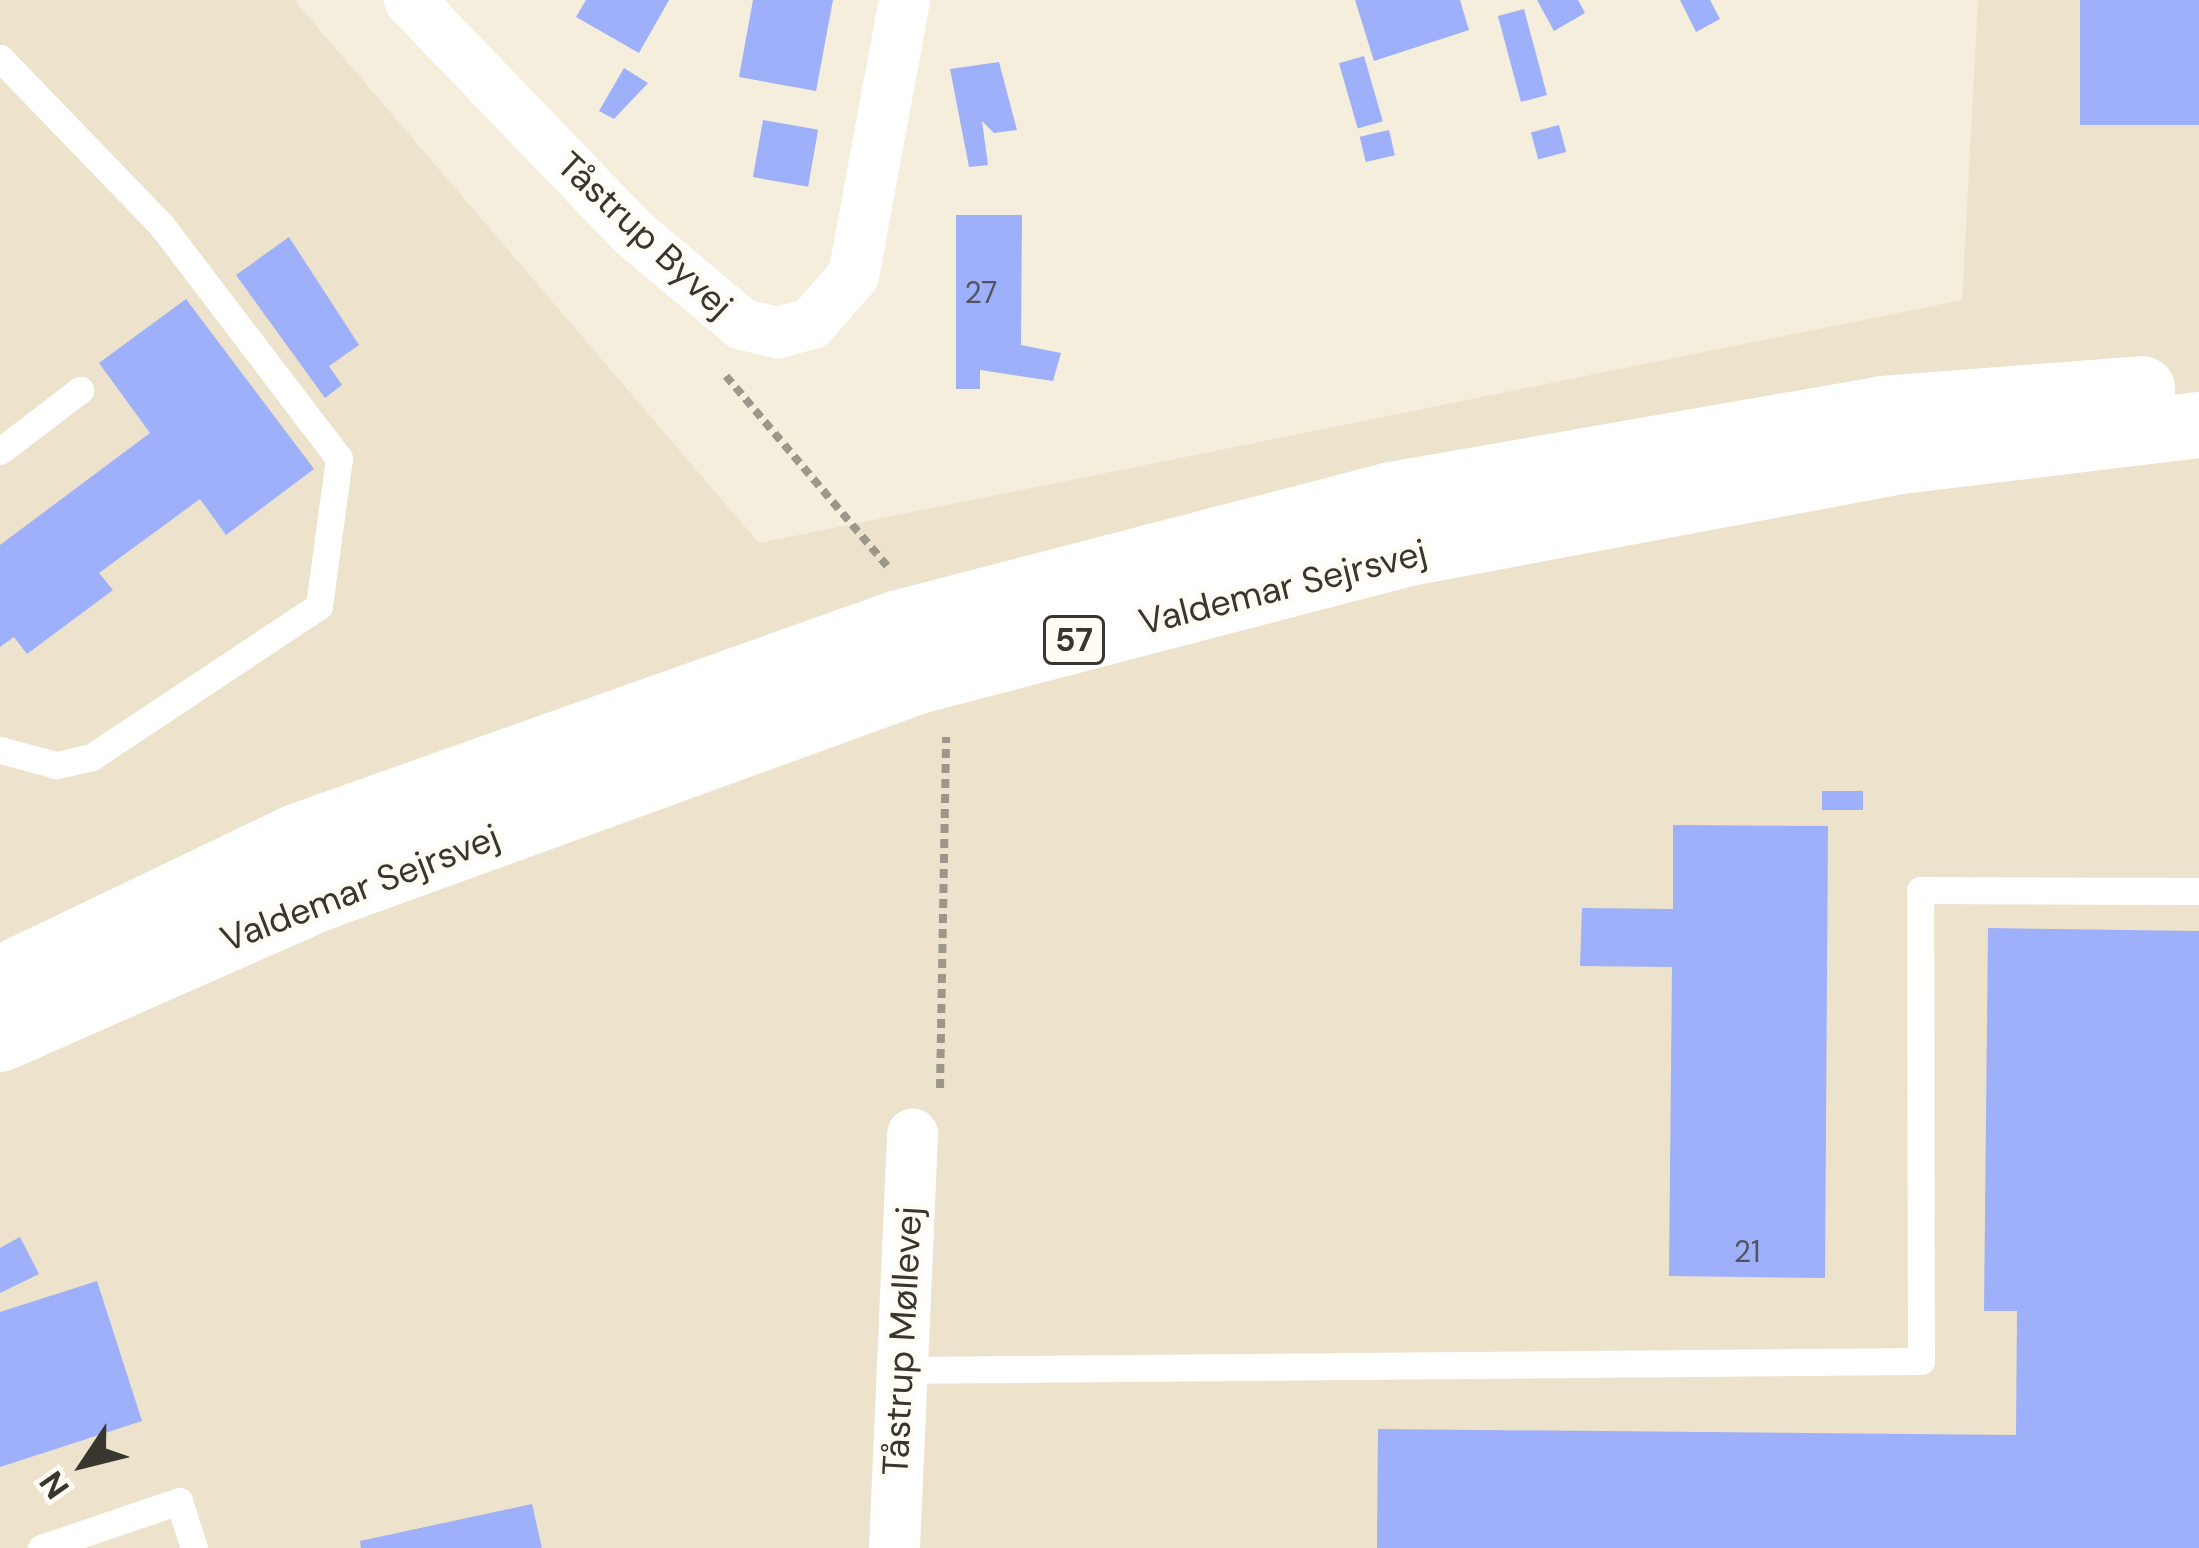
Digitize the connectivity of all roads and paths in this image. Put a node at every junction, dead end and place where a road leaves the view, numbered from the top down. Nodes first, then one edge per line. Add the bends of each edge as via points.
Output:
1 (409, 0) edge
2 (904, 0) edge
3 (0, 58) edge
4 (718, 366) dead end
5 (2199, 385) edge
6 (80, 390) dead end
7 (2199, 425) edge
8 (0, 451) edge
9 (899, 580) dead end
10 (946, 725) dead end
11 (0, 750) edge
12 (2199, 891) edge
13 (0, 979) edge
14 (0, 1040) edge
15 (912, 1133) joint
16 (899, 1370) junction
17 (41, 1548) edge
18 (194, 1548) edge
19 (894, 1548) edge

1 - 2 street, Tåstrup Byvej via 631,231 742,324 778,332 812,323 853,274
3 - 11 lane via 162,226 339,458 320,605 92,757 56,765
4 - 9 path
5 - 13 main road, Valdemar Sejrsvej / 57 via 1883,409 1391,495 898,623 296,837
6 - 8 lane
7 - 14 main road, Valdemar Sejrsvej / 57 via 1901,461 1408,553 918,681 320,898
10 - 15 path via 939,1093
12 - 16 lane via 1920,890 1922,1361
15 - 16 street, Tåstrup Møllevej
16 - 19 street, Tåstrup Møllevej
17 - 18 lane via 179,1502

